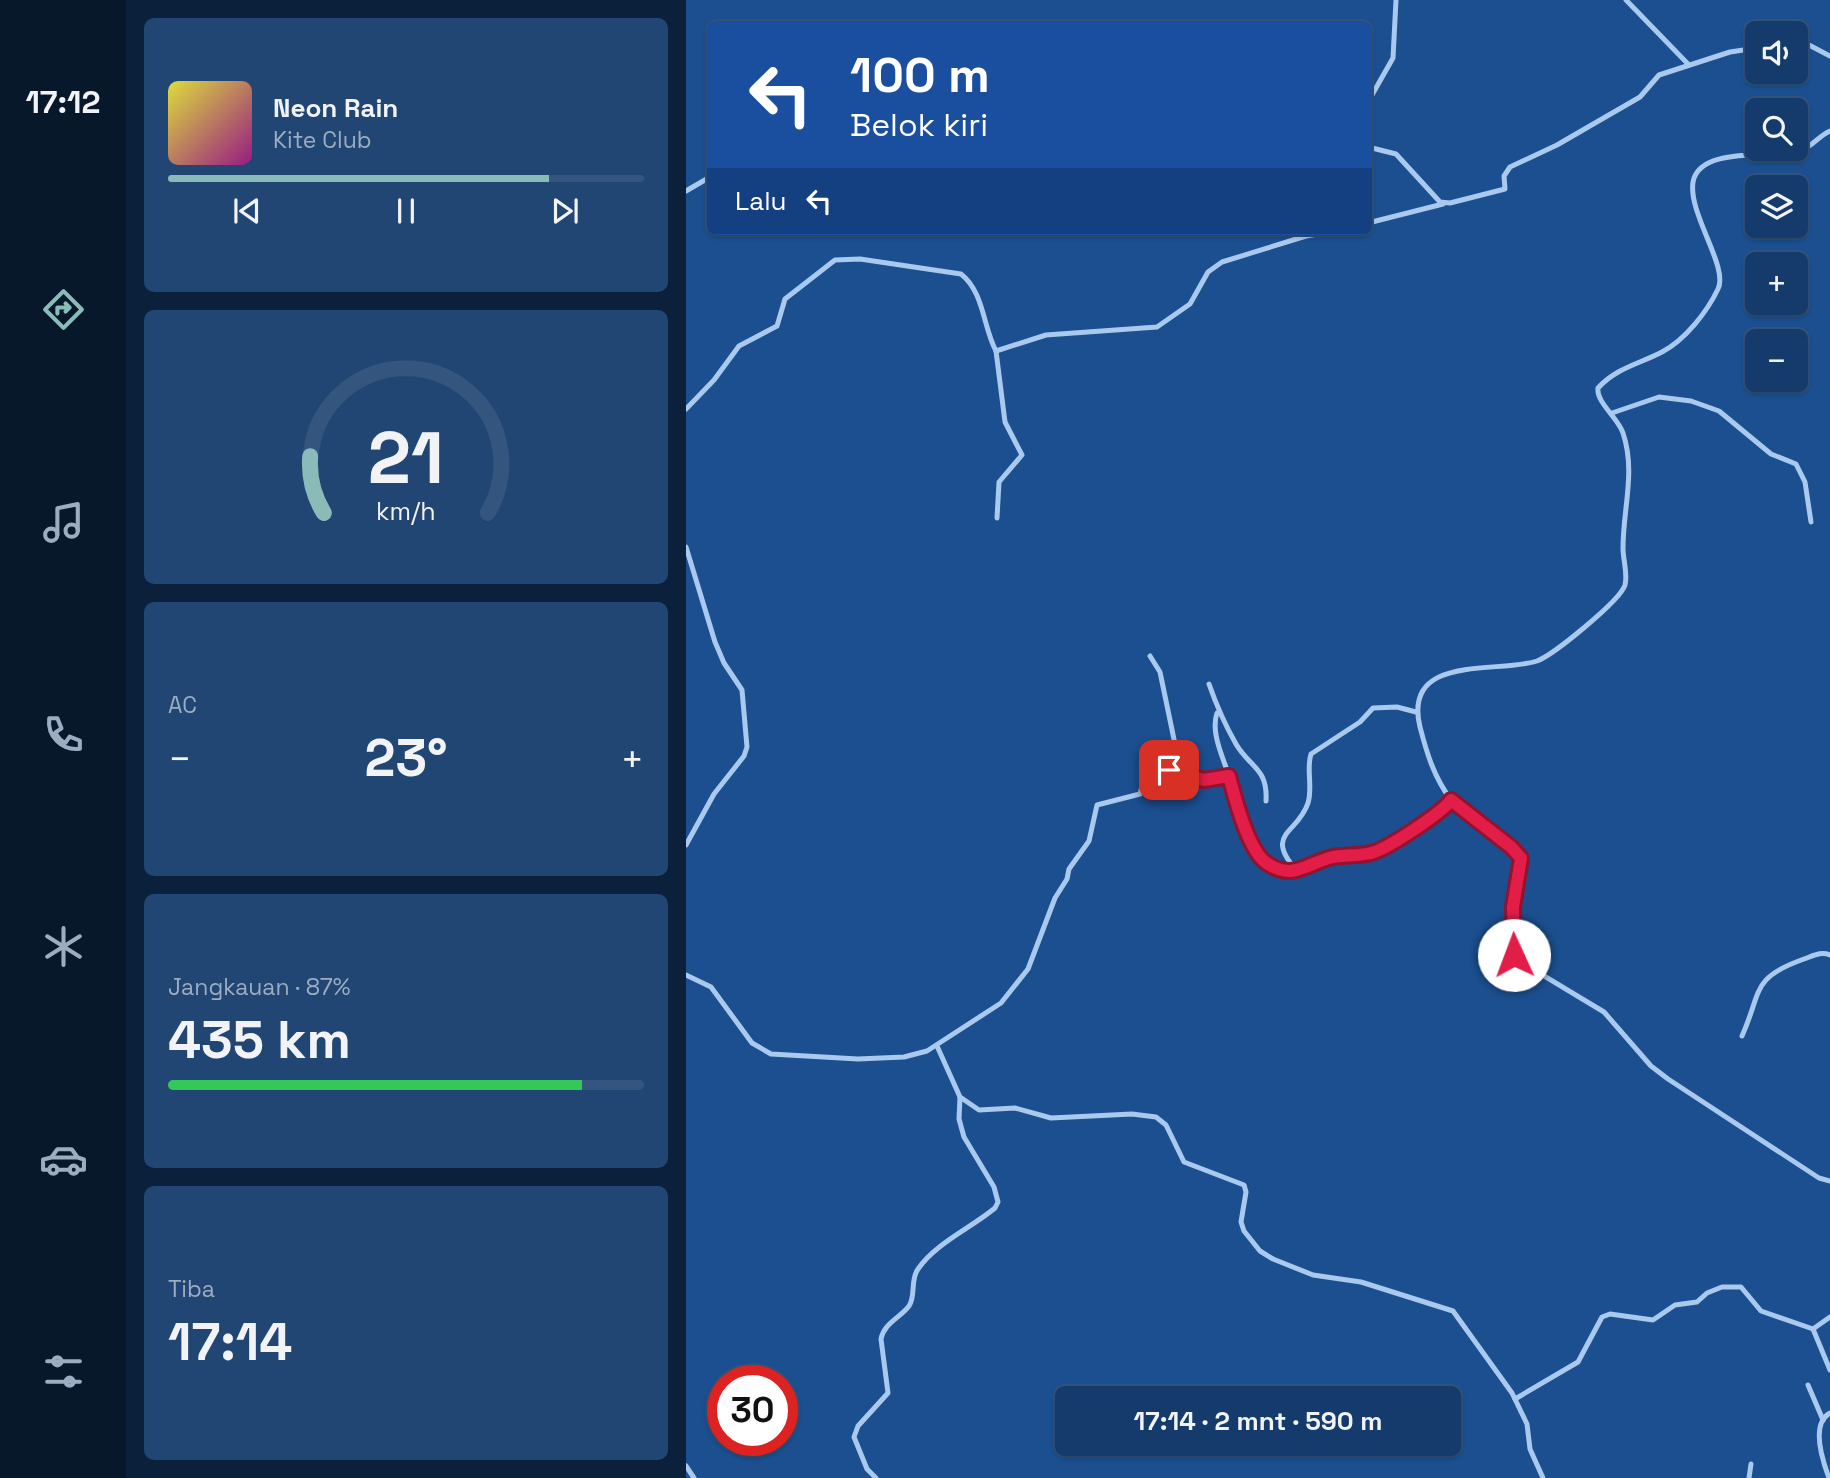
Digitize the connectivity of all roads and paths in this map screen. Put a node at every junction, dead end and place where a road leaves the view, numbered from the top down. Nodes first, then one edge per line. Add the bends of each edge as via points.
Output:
1 (1396, 0) edge
2 (1626, 0) edge
3 (1808, 45) edge
4 (1745, 51) edge
5 (1830, 56) edge
6 (1688, 64) junction
7 (1372, 95) edge
8 (1830, 131) edge
9 (1372, 148) edge
10 (707, 179) edge
11 (686, 191) edge
12 (1443, 204) junction
13 (1372, 222) edge
14 (1312, 235) edge
15 (996, 351) junction
16 (686, 409) edge
17 (1612, 413) junction
18 (997, 518) dead end
19 (1811, 522) dead end
20 (686, 547) edge
21 (1150, 656) dead end
22 (1209, 684) dead end
23 (1416, 712) junction
24 (1217, 713) junction
25 (1169, 770) junction
26 (1229, 776) junction
27 (1451, 800) junction
28 (1266, 801) dead end
29 (686, 845) edge
30 (1297, 872) junction
31 (1830, 956) edge
32 (686, 975) edge
33 (1742, 1036) dead end
34 (937, 1046) junction
35 (960, 1097) junction
36 (1830, 1181) edge
37 (1830, 1317) edge
38 (1813, 1329) junction
39 (1830, 1370) edge
40 (1808, 1385) dead end
41 (1515, 1399) junction
42 (1830, 1413) edge
43 (1823, 1420) junction
44 (1751, 1464) dead end
45 (686, 1466) edge
46 (694, 1478) edge
47 (876, 1478) edge
48 (1543, 1478) edge
49 (1749, 1478) edge
50 (1829, 1478) edge

1 - 7 street via 1393,58
2 - 6 street
3 - 5 street
4 - 6 street
6 - 12 street via 1658,75 1640,97 1510,167 1504,176 1505,189
8 - 17 street via 1804,150 1728,156 1710,161 1699,171 1693,181 1694,198 1704,235 1721,270 1721,282 1675,344 1624,367 1598,388 1599,397
9 - 12 street via 1396,154
10 - 11 street
12 - 13 street
14 - 15 street via 1222,262 1208,272 1190,303 1157,327 1046,335
15 - 16 street via 977,296 961,274 860,258 835,260 787,296 779,324 739,346
15 - 18 street via 1005,422 1023,455 999,482
17 - 19 street via 1666,396 1719,411 1771,454 1796,464 1805,482
17 - 23 street via 1625,440 1630,470 1623,589 1544,657 1445,675 1422,693
20 - 29 street via 715,642 742,690 747,747
21 - 25 street via 1160,671 1177,750
22 - 24 street
23 - 27 street via 1429,759
23 - 30 street via 1373,708 1311,754 1308,803 1283,839 1283,852
24 - 26 street via 1214,726
24 - 28 street via 1263,776
25 - 26 street via 1204,780
25 - 34 street via 1160,779 1143,782 1140,794 1097,805 1088,841 1055,898 1028,969 1001,1003
26 - 30 street via 1261,859
27 - 30 street via 1442,811 1375,852 1332,857
27 - 36 street via 1519,854 1513,937 1519,963 1604,1013 1668,1079
31 - 33 street via 1820,953 1780,967 1769,976 1756,994
32 - 34 street via 711,987 752,1043 771,1054 814,1059 904,1057
34 - 35 street
35 - 41 street via 979,1110 1015,1108 1070,1119 1145,1115 1161,1120 1184,1162 1244,1185 1241,1222 1261,1251 1313,1275 1361,1282 1450,1309
35 - 47 street via 958,1119 964,1137 998,1202 919,1268 911,1303 883,1331 888,1393 858,1426 854,1437 867,1469
37 - 38 street
38 - 39 street
38 - 41 street via 1761,1311 1741,1287 1722,1287 1697,1302 1675,1305 1653,1320 1602,1317 1578,1362
40 - 43 street
41 - 48 street
42 - 43 street
43 - 50 street via 1821,1452
44 - 49 street
45 - 46 street

